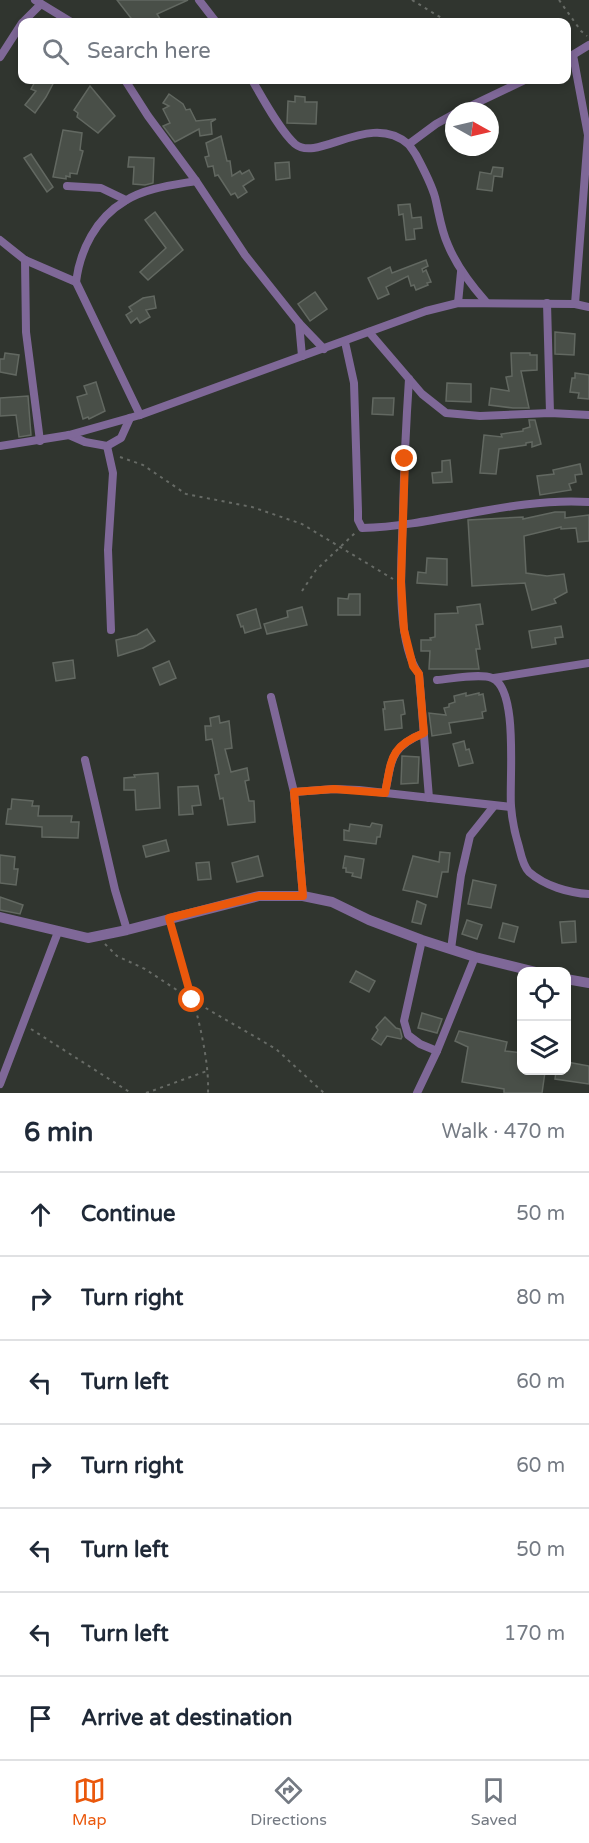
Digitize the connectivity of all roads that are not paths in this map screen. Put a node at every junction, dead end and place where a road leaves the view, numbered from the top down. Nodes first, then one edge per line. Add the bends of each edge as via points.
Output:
1 (199, 0) edge
2 (38, 2) edge
3 (27, 18) edge
4 (64, 18) edge
5 (213, 18) edge
6 (18, 30) edge
7 (589, 45) edge
8 (571, 56) edge
9 (0, 57) edge
10 (571, 61) edge
11 (128, 84) edge
12 (255, 84) edge
13 (517, 84) edge
14 (479, 102) edge
15 (445, 119) edge
16 (409, 144) junction
17 (196, 181) junction
18 (67, 186) dead end
19 (126, 200) junction
20 (0, 240) edge
21 (25, 260) junction
22 (462, 272) junction
23 (76, 282) junction
24 (486, 302) junction
25 (458, 303) junction
26 (547, 303) junction
27 (575, 304) junction
28 (589, 307) edge
29 (299, 323) junction
30 (369, 332) junction
31 (345, 342) junction
32 (324, 349) junction
33 (302, 356) junction
34 (409, 379) junction
35 (550, 413) junction
36 (140, 415) junction
37 (589, 415) edge
38 (130, 418) junction
39 (69, 435) junction
40 (40, 441) junction
41 (0, 446) edge
42 (109, 450) junction
43 (589, 502) edge
44 (402, 525) junction
45 (111, 630) dead end
46 (589, 663) edge
47 (494, 678) junction
48 (437, 680) dead end
49 (270, 697) dead end
50 (424, 733) junction
51 (85, 760) dead end
52 (294, 792) junction
53 (385, 793) junction
54 (429, 798) junction
55 (494, 806) junction
56 (511, 807) junction
57 (589, 894) edge
58 (303, 896) junction
59 (0, 917) edge
60 (127, 930) junction
61 (58, 932) junction
62 (422, 940) junction
63 (451, 949) junction
64 (475, 957) junction
65 (517, 967) edge
66 (571, 980) edge
67 (589, 983) edge
68 (437, 1051) junction
69 (0, 1084) edge
70 (417, 1093) edge

1 - 5 street
2 - 3 street
2 - 4 street
6 - 9 street
7 - 8 street
10 - 27 street via 588,135
11 - 17 street
12 - 16 street via 296,145 316,148 371,132 394,136
13 - 14 street
15 - 16 street
16 - 22 street via 435,194 447,245
17 - 19 street
17 - 29 street via 245,255
18 - 19 street via 101,188
19 - 23 street via 95,230 78,263
20 - 21 street
21 - 23 street
21 - 40 street via 26,332
22 - 24 street
22 - 25 street
23 - 36 street
24 - 25 street
24 - 26 street
25 - 30 street
26 - 27 street
26 - 35 street
27 - 28 street
29 - 32 street
29 - 33 street
30 - 31 street
30 - 34 street
31 - 32 street
31 - 44 street via 354,383 358,520 362,528
32 - 33 street
33 - 36 street
34 - 35 street via 446,412 480,416
34 - 44 street
35 - 37 street
36 - 38 street
38 - 39 street
38 - 42 street
39 - 40 street
39 - 42 street
40 - 41 street
42 - 45 street via 113,473 108,550
43 - 44 street via 526,505
44 - 50 street via 404,630 413,666 419,674
46 - 47 street
47 - 48 street
47 - 56 street via 502,687 507,708
49 - 52 street
50 - 53 street via 406,740 396,751
50 - 54 street
51 - 60 street
52 - 53 street via 334,789
52 - 58 street
53 - 54 street
54 - 55 street
55 - 56 street
55 - 63 street via 471,836 461,875
56 - 57 street via 521,858 528,871 562,890
58 - 60 street via 259,896
58 - 62 street via 332,902
59 - 61 street
60 - 61 street via 88,938
61 - 69 street
62 - 63 street
62 - 68 street via 404,1021 408,1035
63 - 64 street
64 - 65 street
64 - 68 street
66 - 67 street
68 - 70 street

